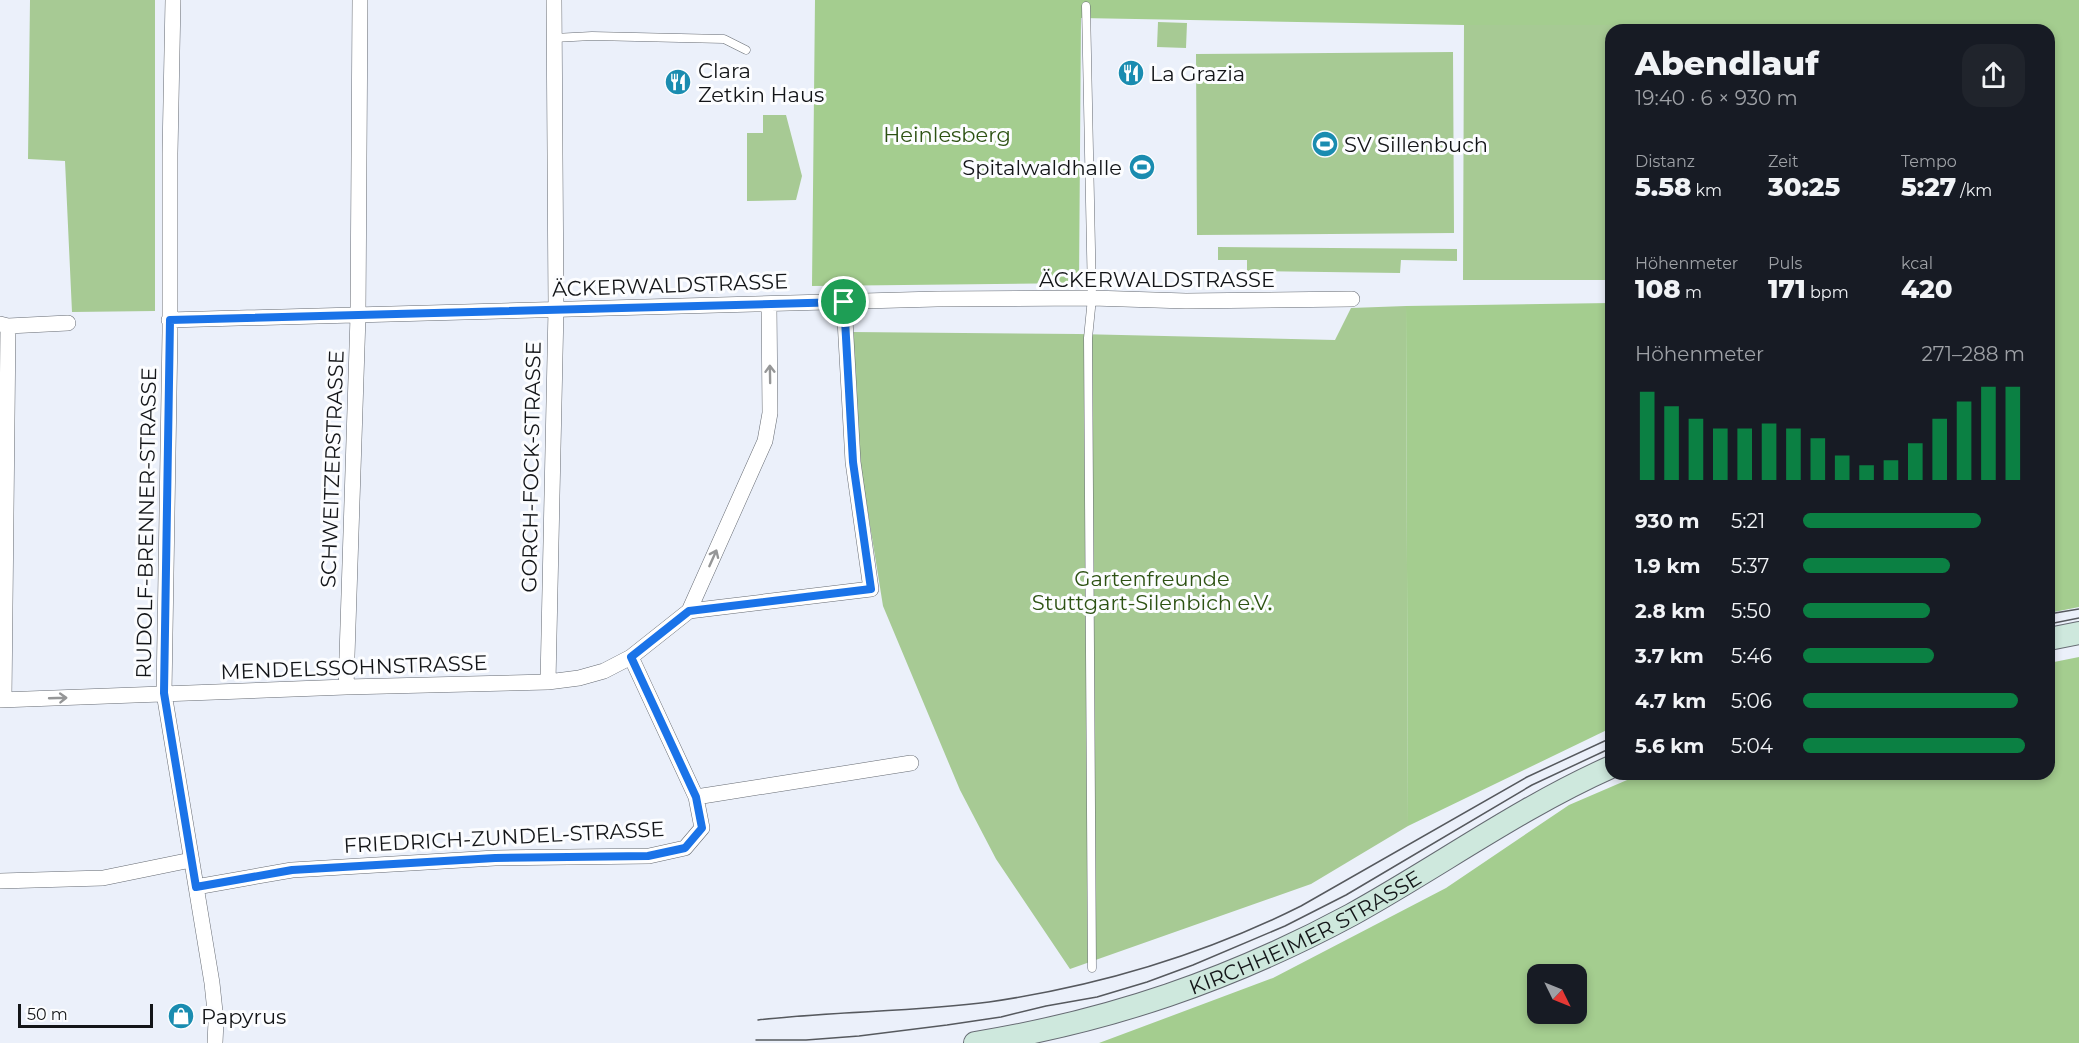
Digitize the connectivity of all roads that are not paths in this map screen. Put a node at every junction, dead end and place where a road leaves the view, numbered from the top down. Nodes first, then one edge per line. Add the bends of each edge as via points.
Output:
1 (173, 0) edge
2 (360, 0) edge
3 (554, 0) edge
4 (1086, 6) dead end
5 (554, 38) junction
6 (746, 50) dead end
7 (1092, 298) junction
8 (1352, 299) dead end
9 (844, 302) junction
10 (769, 304) junction
11 (556, 309) junction
12 (358, 316) junction
13 (170, 320) junction
14 (68, 323) dead end
15 (4, 325) edge
16 (689, 611) junction
17 (2079, 633) edge
18 (2055, 638) edge
19 (631, 657) junction
20 (548, 682) junction
21 (346, 687) junction
22 (164, 693) junction
23 (2, 700) edge
24 (911, 763) dead end
25 (1605, 770) edge
26 (696, 797) junction
27 (191, 860) junction
28 (0, 881) edge
29 (196, 887) junction
30 (1092, 968) dead end
31 (215, 1043) edge
32 (975, 1043) edge

1 - 13 street, RUDOLF-BRENNER-STRASSE
2 - 12 street, SCHWEITZERSTRASSE
3 - 5 street, GORCH-FOCK-STRASSE
4 - 7 lane
5 - 6 lane via 724,39
5 - 11 street, GORCH-FOCK-STRASSE
7 - 8 street, ÄCKERWALDSTRASSE
7 - 9 street, ÄCKERWALDSTRASSE
7 - 30 lane via 1088,350
9 - 10 street, ÄCKERWALDSTRASSE
9 - 16 street via 853,462 871,589
10 - 11 street, ÄCKERWALDSTRASSE
16 -> 10 street, MENDELSSOHNSTRASSE via 765,441 770,413
11 - 12 street, ÄCKERWALDSTRASSE
11 - 20 street, GORCH-FOCK-STRASSE
12 - 13 street, ÄCKERWALDSTRASSE
12 - 21 street, SCHWEITZERSTRASSE
13 - 22 street, RUDOLF-BRENNER-STRASSE
14 - 15 street
15 - 23 street
16 - 19 street, MENDELSSOHNSTRASSE
17 - 18 main road
19 - 20 street, MENDELSSOHNSTRASSE via 579,678
19 - 26 street, FRIEDRICH-ZUNDEL-STRASSE
20 - 21 street, MENDELSSOHNSTRASSE
21 - 22 street, MENDELSSOHNSTRASSE
23 -> 22 street, MENDELSSOHNSTRASSE
22 - 27 street, RUDOLF-BRENNER-STRASSE
24 - 26 street
25 - 32 main road, KIRCHHEIMER STRASSE via 1539,802 1352,914 1240,969 1121,1011
26 - 29 street, FRIEDRICH-ZUNDEL-STRASSE via 702,828 685,848 648,856 495,858 292,870
27 - 28 street via 103,878
27 - 29 street, RUDOLF-BRENNER-STRASSE
29 - 31 street, RUDOLF-BRENNER-STRASSE via 212,983

